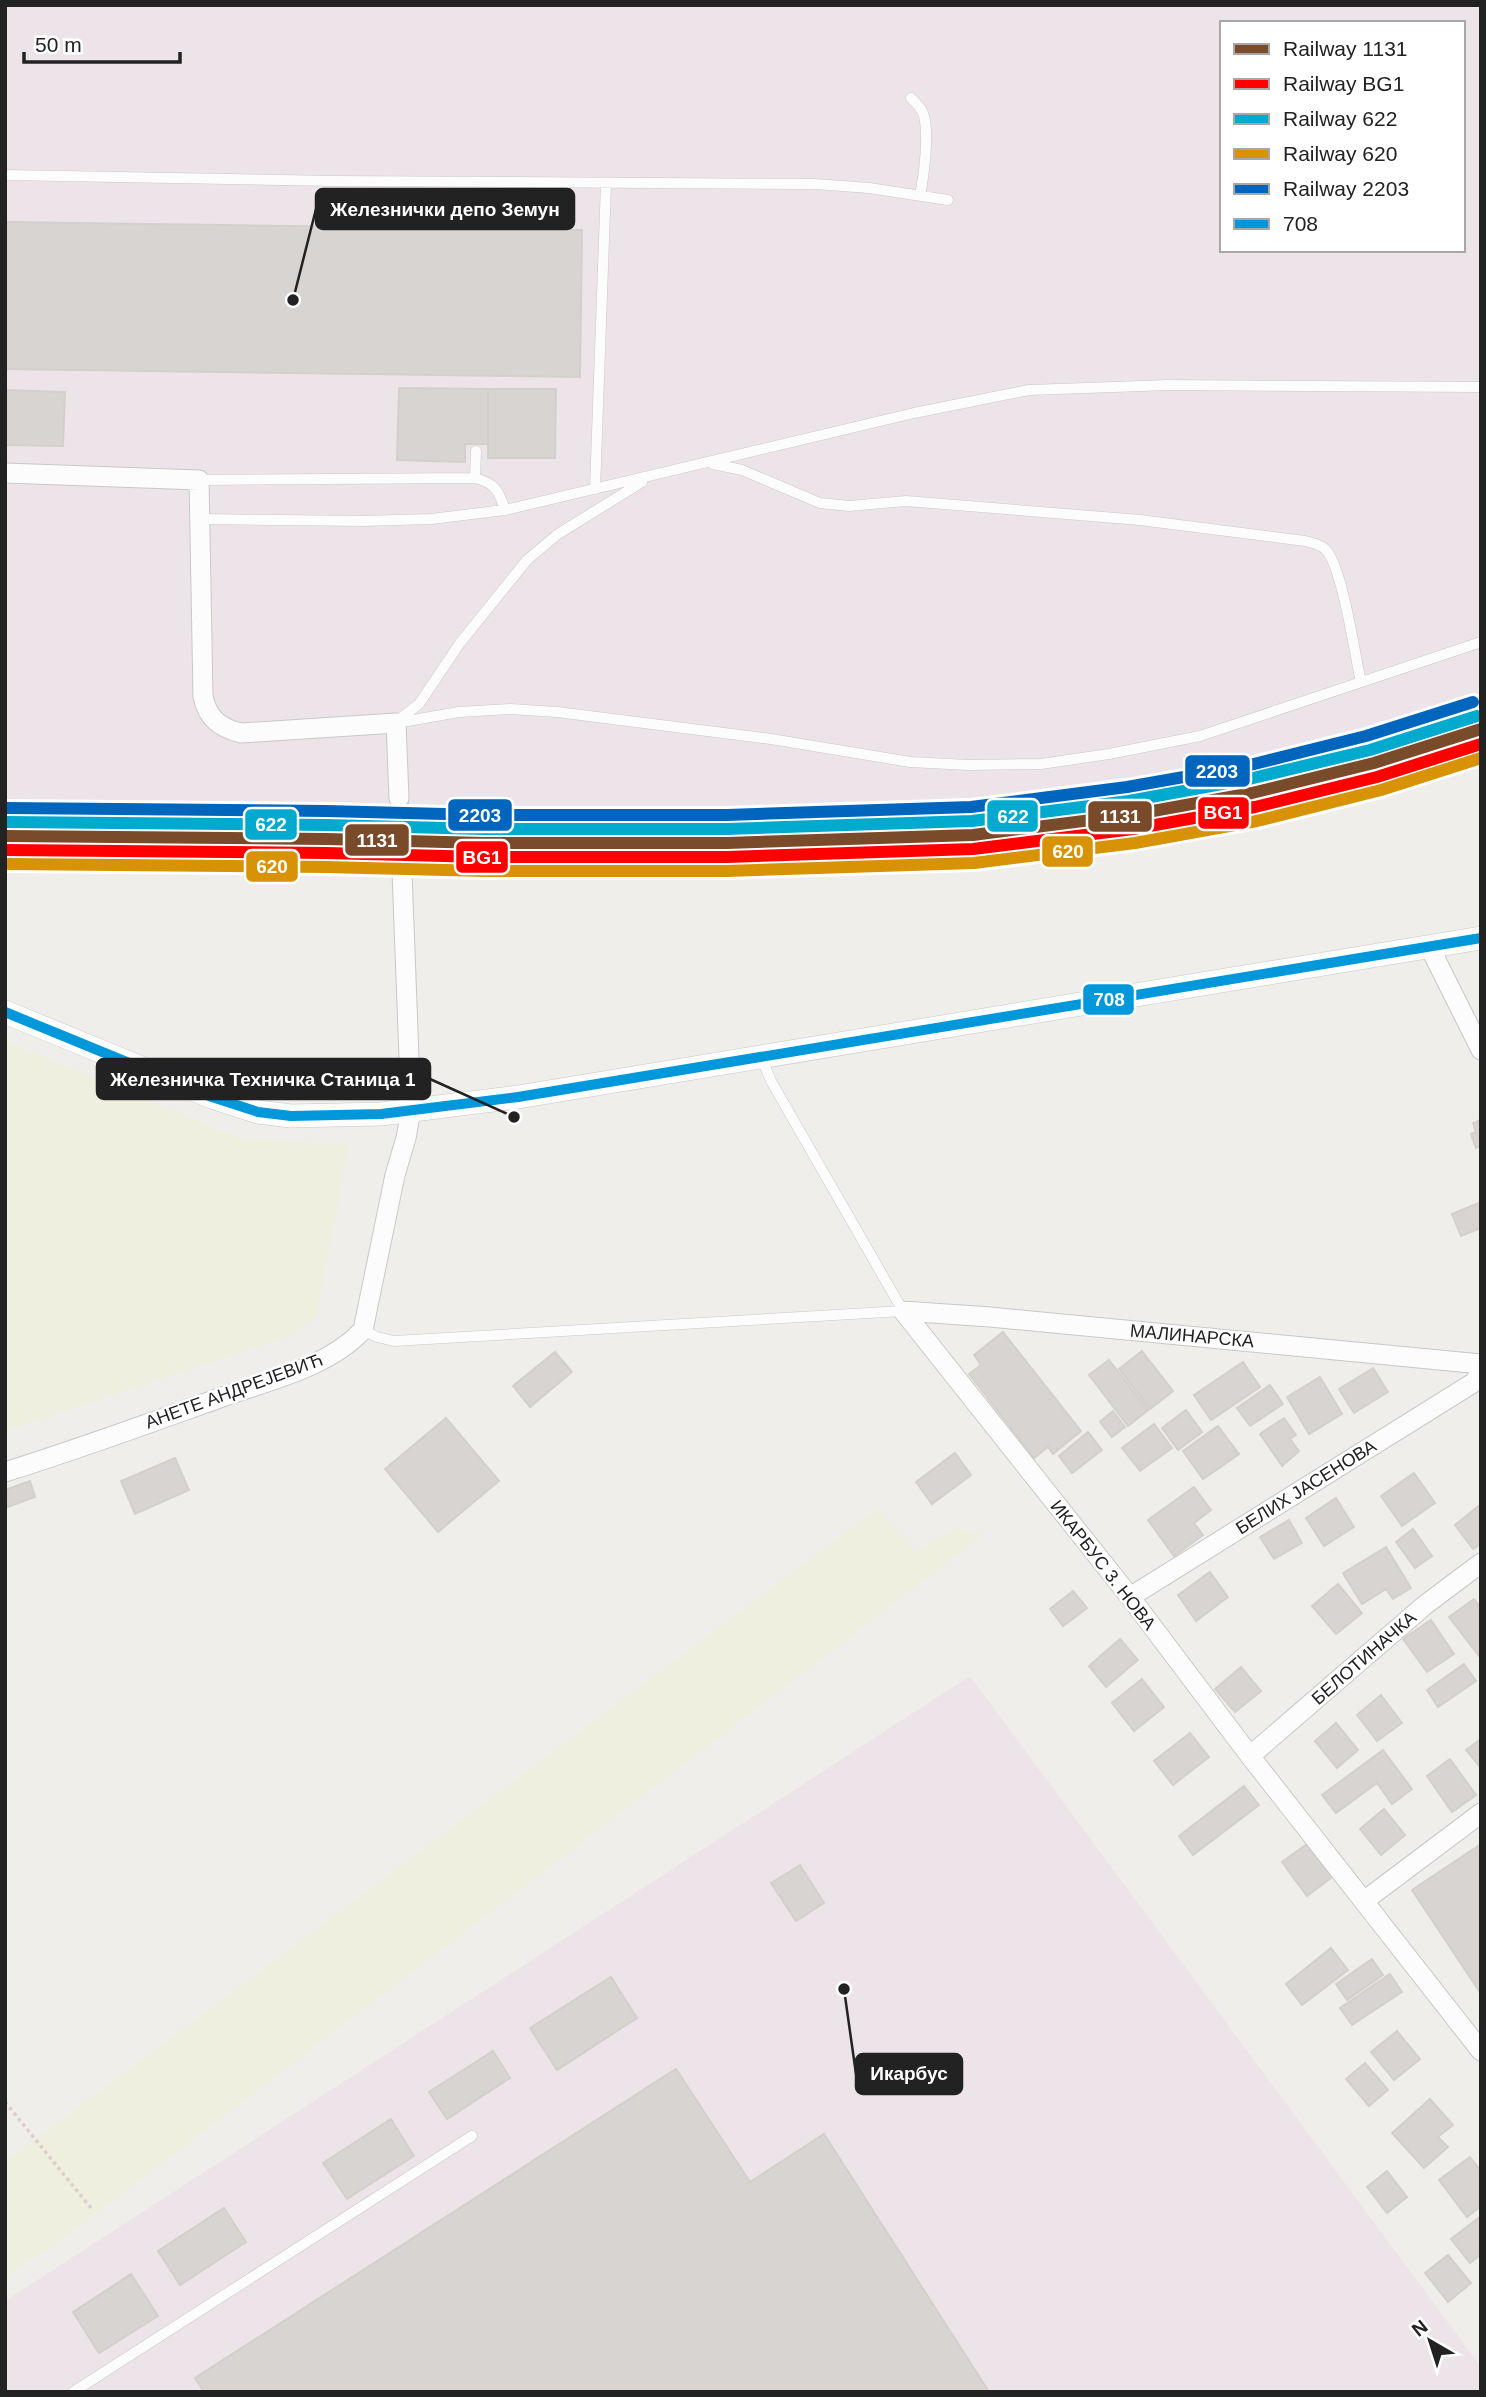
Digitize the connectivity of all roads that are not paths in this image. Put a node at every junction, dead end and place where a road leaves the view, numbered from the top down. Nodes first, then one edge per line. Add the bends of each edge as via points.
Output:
1 (911, 97) dead end
2 (5, 175) edge
3 (606, 184) junction
4 (920, 195) junction
5 (948, 200) dead end
6 (1481, 387) edge
7 (476, 450) dead end
8 (710, 463) junction
9 (5, 472) edge
10 (654, 475) junction
11 (475, 478) junction
12 (199, 480) junction
13 (596, 489) junction
14 (505, 510) junction
15 (201, 519) junction
16 (1481, 642) edge
17 (1361, 682) junction
18 (396, 723) junction
19 (399, 798) tunnel mouth
20 (402, 873) tunnel mouth
21 (1481, 938) edge
22 (1430, 948) junction
23 (5, 1012) edge
24 (1481, 1050) edge
25 (761, 1056) junction
26 (411, 1110) junction
27 (903, 1311) junction
28 (363, 1329) junction
29 (1481, 1364) edge
30 (1481, 1374) edge
31 (5, 1472) edge
32 (1481, 1563) edge
33 (1130, 1597) junction
34 (1250, 1756) junction
35 (1481, 1813) edge
36 (1364, 1901) junction
37 (1481, 2051) edge
38 (472, 2136) dead end
39 (87, 2388) edge
40 (73, 2392) edge

1 - 4 lane via 925,118 925,173
2 - 3 lane
3 - 4 lane via 815,184
3 - 13 lane
4 - 5 lane
6 - 8 lane via 1029,390
7 - 11 lane
8 - 10 lane
8 - 17 lane via 742,470 820,503 906,502 1140,520 1318,544 1326,549 1337,570
9 - 12 street
10 - 13 lane
10 - 18 lane via 558,534 527,560 460,643 419,704
11 - 12 lane
11 - 14 lane via 493,484
12 - 15 street
13 - 14 lane
14 - 15 lane via 363,522
15 - 18 street via 202,696 214,721 242,733
16 - 17 lane
17 - 18 lane via 1200,736 1041,764 910,762 771,739 510,709
18 - 19 street
20 - 26 street
21 - 22 street
22 - 24 street
22 - 25 street
23 - 26 street via 258,1112 319,1116
25 - 26 street
25 - 27 lane, ИКАРБУС 3. НОВА
26 - 28 street
27 - 28 lane via 394,1341
27 - 29 street, МАЛИНАРСКА
27 - 33 street, ИКАРБУС 3. НОВА
28 - 31 street, АНЕТЕ АНДРЕЈЕВИЋ via 348,1345 310,1365
30 - 33 street, БЕЛИХ ЈАСЕНОВА
32 - 34 street, БЕЛОТИНАЧКА via 1425,1605
33 - 34 street, ИКАРБУС 3. НОВА
34 - 36 street, ИКАРБУС 3. НОВА
35 - 36 street
36 - 37 street, ИКАРБУС 3. НОВА
38 - 39 lane
39 - 40 lane

